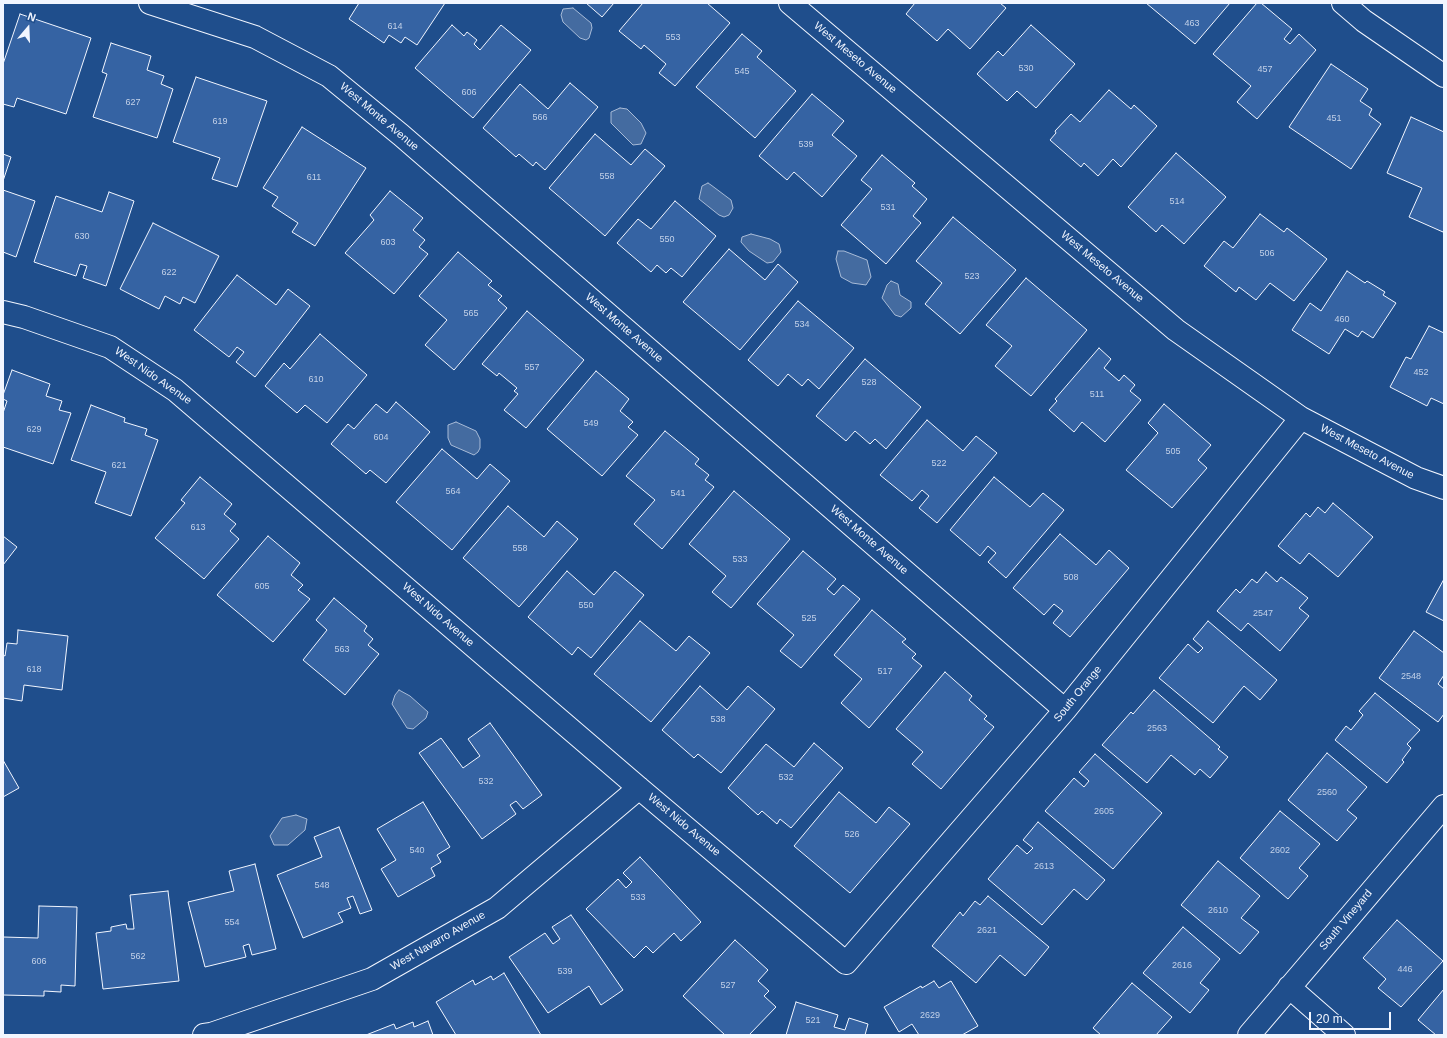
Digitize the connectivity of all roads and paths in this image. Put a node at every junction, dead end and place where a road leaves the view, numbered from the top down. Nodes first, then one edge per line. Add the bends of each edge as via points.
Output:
1 (150, 3) edge
2 (790, 3) edge
3 (1343, 3) edge
4 (1444, 76) edge
5 (3, 312) edge
6 (1301, 418) junction
7 (1444, 488) edge
8 (1065, 710) junction
9 (639, 788) junction
10 (1444, 806) edge
11 (846, 963) joint
12 (1289, 987) junction
13 (204, 1035) edge
14 (1249, 1035) edge
15 (1344, 1035) edge

1 - 8 street, West Monte Avenue via 255,37 329,76 401,135
2 - 6 street, West Meseto Avenue via 1176,330
3 - 4 street via 1364,21
5 - 9 street, West Nido Avenue via 110,347 175,390
6 - 7 street, West Meseto Avenue via 1416,478
6 - 8 street, South Orange
8 - 11 street, South Orange
9 - 11 street, West Nido Avenue
9 - 13 street, West Navarro Avenue via 497,908 372,979
10 - 12 street, South Vineyard
12 - 14 street, South Vineyard
12 - 15 street

